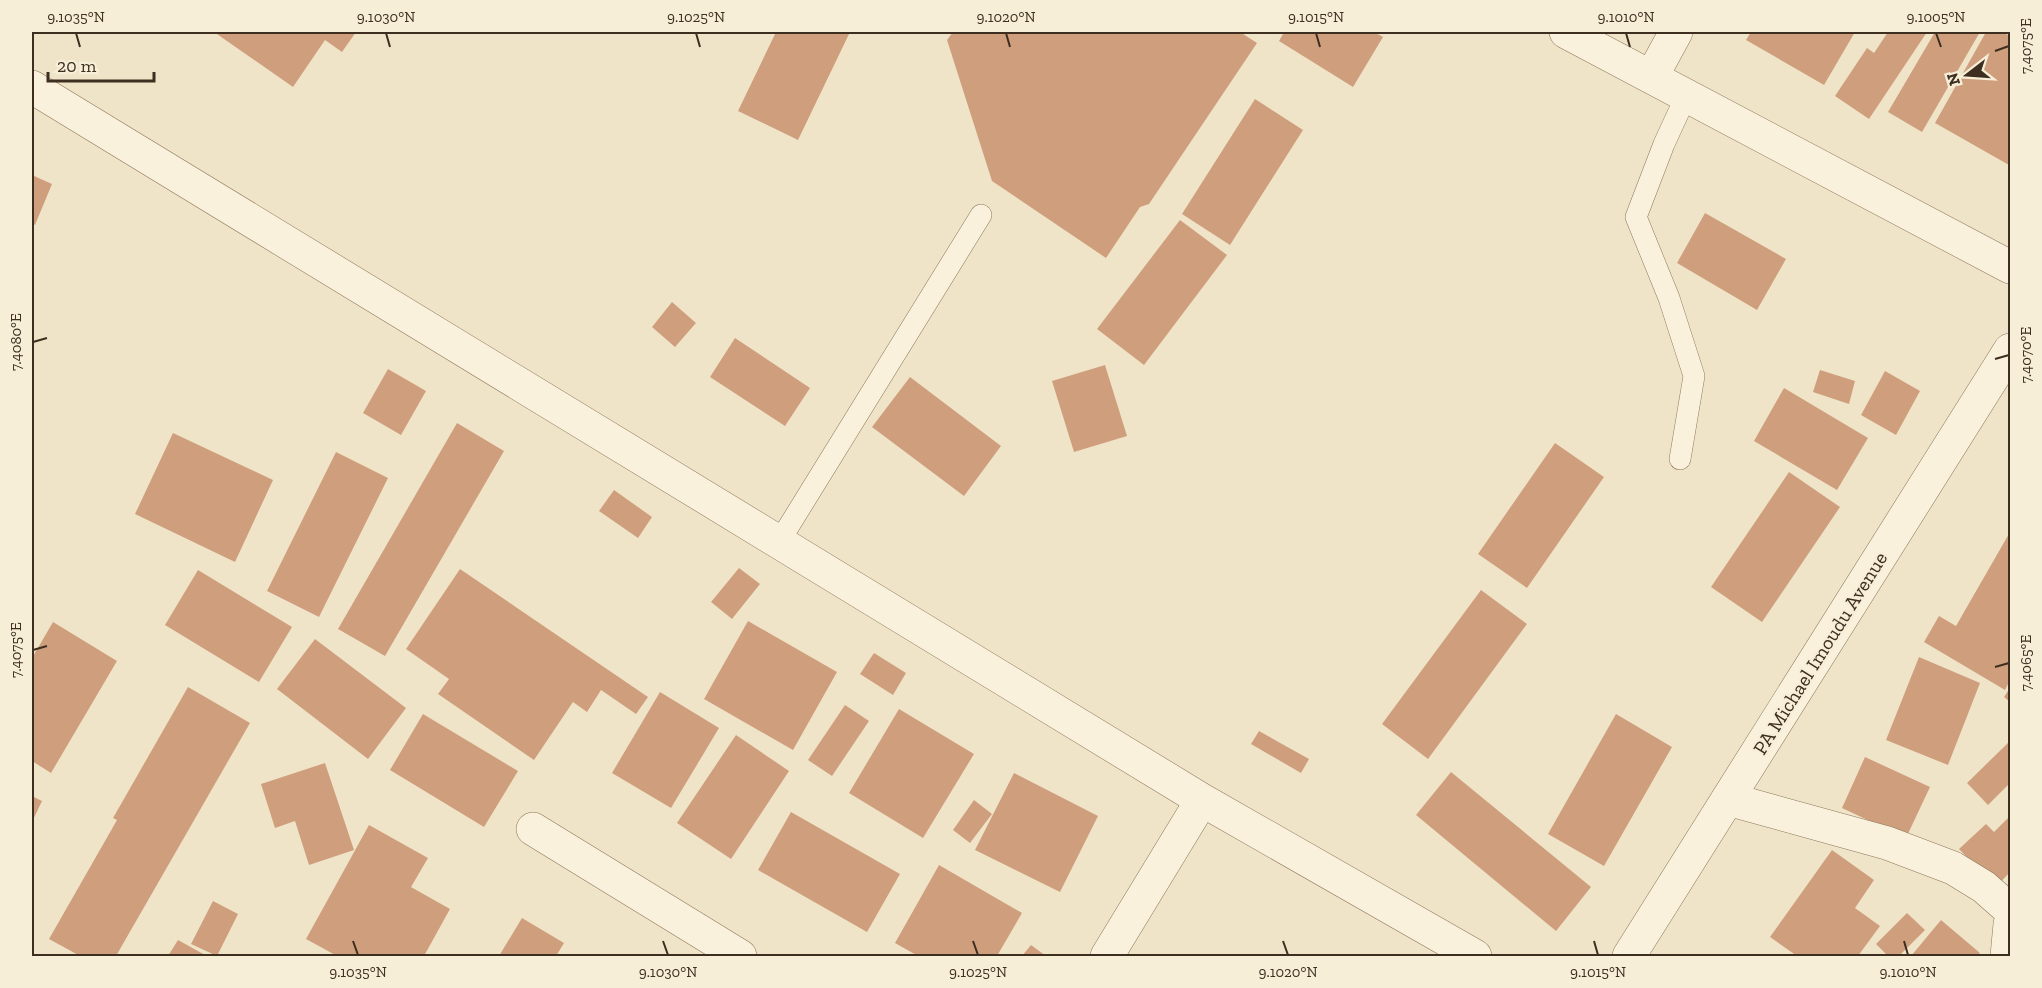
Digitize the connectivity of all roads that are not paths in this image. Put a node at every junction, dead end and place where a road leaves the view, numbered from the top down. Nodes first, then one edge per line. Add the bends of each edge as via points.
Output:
1 (1566, 32) edge
2 (1676, 32) edge
3 (1652, 76) junction
4 (32, 87) edge
5 (1687, 94) junction
6 (981, 215) dead end
7 (2010, 267) edge
8 (2010, 350) edge
9 (1680, 459) dead end
10 (779, 542) junction
11 (1728, 799) junction
12 (1202, 800) junction
13 (533, 829) dead end
14 (2010, 910) edge
15 (2010, 924) edge
16 (740, 957) edge
17 (1107, 957) edge
18 (1475, 957) edge
19 (1629, 957) edge
20 (2007, 957) edge

1 - 3 street
2 - 3 street
3 - 5 street
4 - 10 street
5 - 7 street
5 - 9 lane via 1636,217 1669,298 1694,376
6 - 10 lane
8 - 11 street, PA Michael Imoudu Avenue
10 - 12 street
11 - 14 street via 1887,843 1953,868 1984,887
11 - 19 street, PA Michael Imoudu Avenue
12 - 17 street
12 - 18 street
13 - 16 street
15 - 20 street

